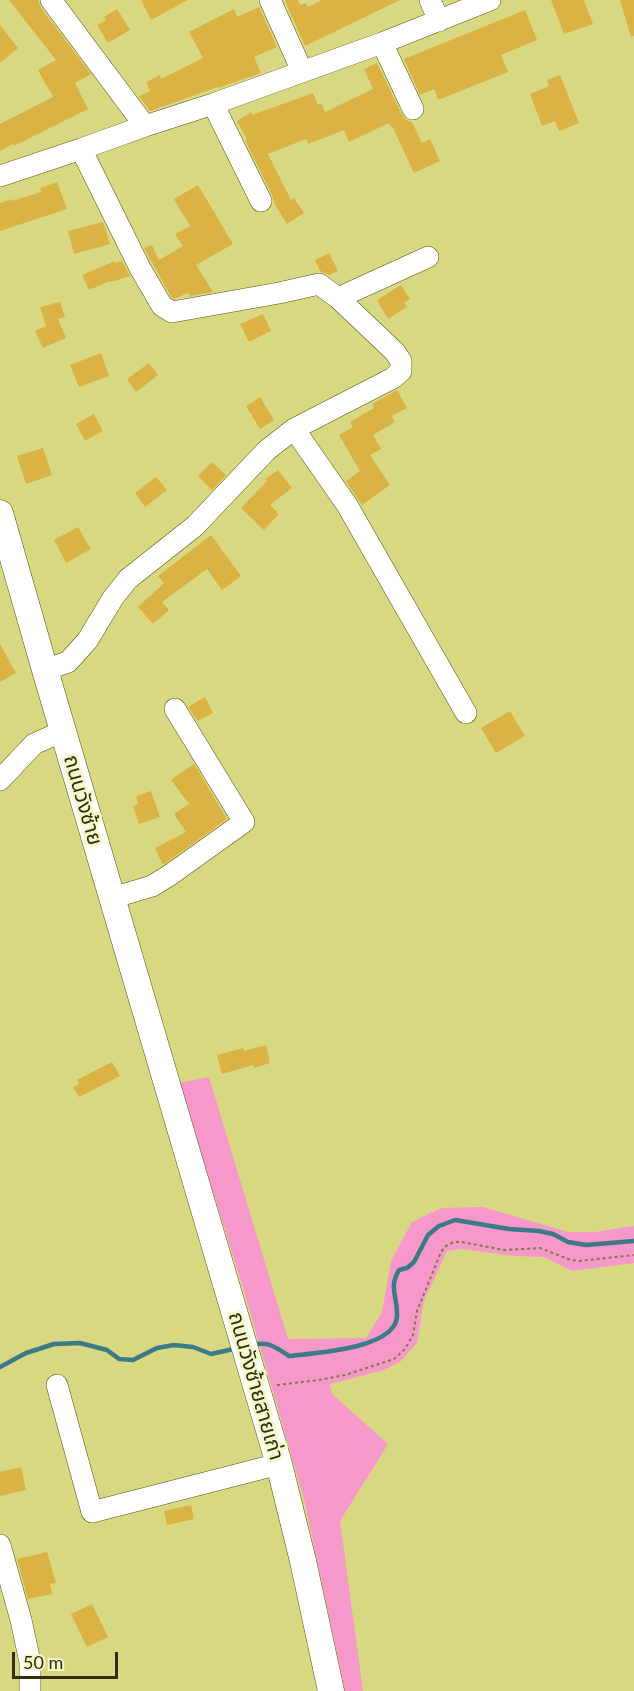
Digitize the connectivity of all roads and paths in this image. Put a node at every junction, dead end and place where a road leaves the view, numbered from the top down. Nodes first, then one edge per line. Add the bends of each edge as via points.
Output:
1 (51, 0) edge
2 (270, 0) edge
3 (430, 0) edge
4 (490, 0) edge
5 (439, 21) junction
6 (382, 43) junction
7 (302, 71) junction
8 (213, 104) junction
9 (413, 109) dead end
10 (144, 126) junction
11 (81, 149) junction
12 (0, 176) edge
13 (261, 201) dead end
14 (428, 256) dead end
15 (338, 298) junction
16 (294, 429) junction
17 (0, 513) edge
18 (45, 670) junction
19 (175, 709) dead end
20 (466, 712) dead end
21 (63, 731) junction
22 (0, 780) edge
23 (112, 898) junction
24 (168, 1086) joint
25 (634, 1255) edge
26 (57, 1385) dead end
27 (257, 1387) junction
28 (279, 1464) junction
29 (0, 1545) edge
30 (30, 1691) edge
31 (331, 1691) edge

1 - 10 street
2 - 7 street
3 - 5 street
4 - 5 street
5 - 6 street
6 - 7 street
6 - 9 street
7 - 8 street
8 - 10 street
8 - 13 street
10 - 11 street
11 - 12 street
11 - 15 street via 145,277 162,306 172,312 319,284
14 - 15 street
15 - 16 street via 395,352 401,361 401,371
16 - 18 street via 267,450 195,526 128,579 87,641 68,662
16 - 20 street via 347,505
17 - 18 main road, ถนนวังซ้าย
18 - 21 main road, ถนนวังซ้าย
19 - 23 street via 244,822 152,886
21 - 22 street via 34,744
21 - 23 main road, ถนนวังซ้าย
23 - 24 main road, ถนนวังซ้าย
24 - 27 main road, ถนนวังซ้ายสายเก่า
25 - 27 path via 579,1261 540,1248 504,1250 454,1242 441,1252 417,1311 413,1335 394,1359 345,1375
26 - 28 street via 92,1512
27 - 28 main road, ถนนวังซ้ายสายเก่า
28 - 31 main road, ถนนวังซ้ายสายเก่า
29 - 30 street via 28,1651

